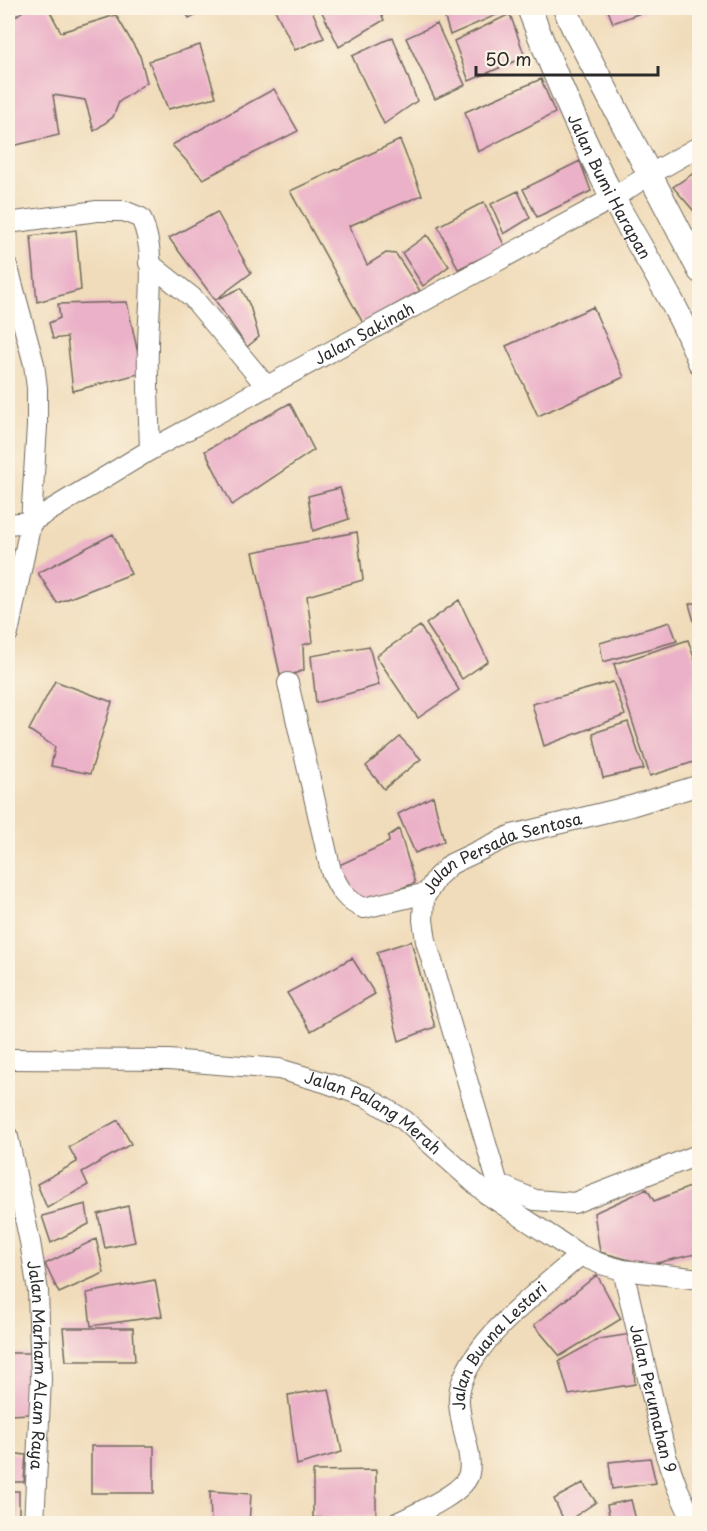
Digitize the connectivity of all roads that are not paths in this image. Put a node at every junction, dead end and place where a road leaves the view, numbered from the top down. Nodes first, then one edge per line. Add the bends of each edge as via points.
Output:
1 (529, 8) edge
2 (565, 8) edge
3 (699, 146) edge
4 (649, 175) junction
5 (613, 198) junction
6 (8, 223) edge
7 (149, 263) junction
8 (8, 268) edge
9 (699, 271) edge
10 (699, 362) edge
11 (267, 387) junction
12 (150, 450) junction
13 (31, 522) junction
14 (8, 524) edge
15 (8, 633) edge
16 (288, 683) dead end
17 (699, 785) edge
18 (427, 893) junction
19 (8, 1059) edge
20 (8, 1137) edge
21 (699, 1154) edge
22 (492, 1189) junction
23 (580, 1255) junction
24 (623, 1270) junction
25 (699, 1279) edge
26 (34, 1524) edge
27 (395, 1524) edge
28 (694, 1524) edge

1 - 5 street, Jalan Bumi Harapan via 568,105
2 - 4 street
3 - 4 street, Jalan Sakinah
4 - 5 street, Jalan Sakinah
4 - 9 street
5 - 10 street, Jalan Bumi Harapan
5 - 11 street, Jalan Sakinah
6 - 7 street via 124,211 141,219
7 - 11 street via 193,298
7 - 12 street
8 - 13 street via 37,388
11 - 12 street, Jalan Sakinah
12 - 13 street, Jalan Sakinah
13 - 14 street
13 - 15 street
16 - 18 street via 331,871 342,891 364,908
17 - 18 street, Jalan Persada Sentosa via 512,836 451,864
18 - 22 street, Jalan Persada Sentosa via 423,920 426,940
19 - 22 street, Jalan Palang Merah via 169,1060 279,1069 367,1097 404,1120
20 - 26 street, Jalan Marham ALam Raya via 38,1291 41,1379
21 - 22 street via 574,1203 535,1200
22 - 23 street, Jalan Palang Merah
23 - 24 street, Jalan Palang Merah
23 - 27 street, Jalan Buana Lestari via 504,1322 473,1359 459,1398 470,1464 465,1483
24 - 25 street, Jalan Palang Merah
24 - 28 street, Jalan Perumahan 9 via 666,1455

